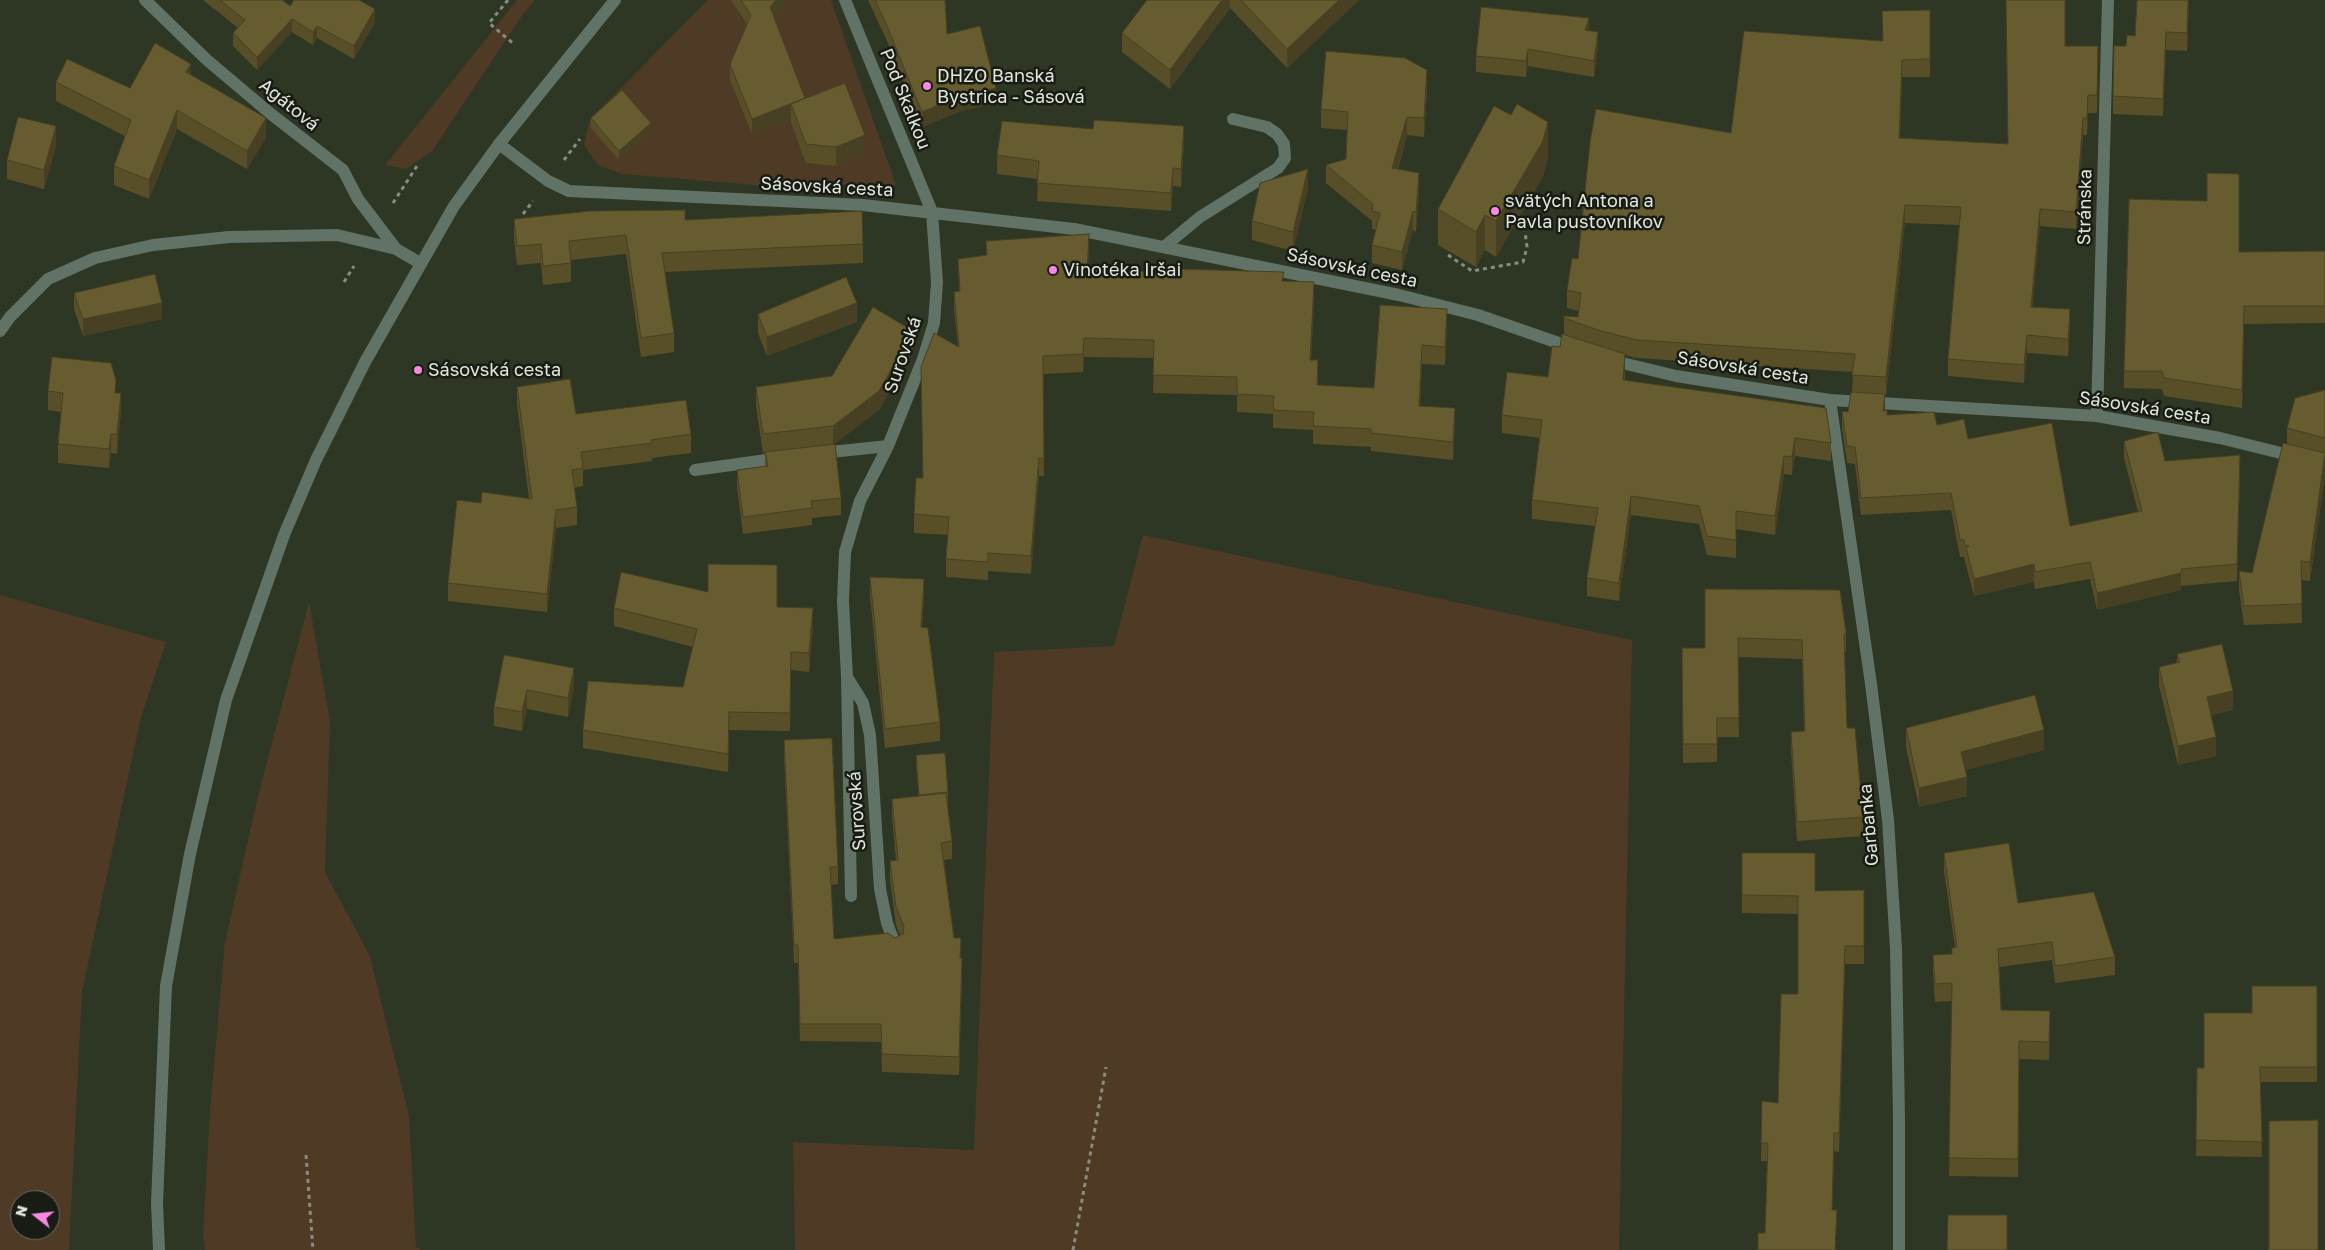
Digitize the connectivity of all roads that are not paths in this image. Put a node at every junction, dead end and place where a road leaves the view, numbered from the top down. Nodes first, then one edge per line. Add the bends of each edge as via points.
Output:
1 (145, 0) edge
2 (615, 0) edge
3 (845, 0) edge
4 (2108, 0) edge
5 (1233, 120) dead end
6 (499, 144) junction
7 (932, 212) junction
8 (1165, 246) junction
9 (396, 249) junction
10 (420, 263) junction
11 (0, 331) edge
12 (1830, 400) junction
13 (2097, 416) junction
14 (888, 446) junction
15 (2325, 464) edge
16 (696, 470) dead end
17 (847, 676) junction
18 (851, 896) dead end
19 (896, 947) edge
20 (159, 1250) edge
21 (1899, 1250) edge

1 - 9 street, Agátová via 208,60 343,170 358,199
2 - 6 street
3 - 7 street, Pod Skalkou
4 - 13 street, Stránska
5 - 8 street via 1277,134 1284,144 1285,158 1278,168 1200,217
6 - 7 street, Sásovská cesta via 548,181 569,191 863,205
6 - 10 street via 454,206
7 - 8 street, Sásovská cesta via 1074,229
7 - 14 street, Surovská via 937,283 934,323
8 - 12 street, Sásovská cesta via 1478,315 1594,356 1676,376
9 - 10 street
9 - 11 street via 338,235 229,237 153,245 94,258 48,279
10 - 20 street via 316,460 284,535 226,700 190,854 166,986
12 - 13 street, Sásovská cesta
12 - 21 street, Garbanka via 1888,820 1896,948
13 - 15 street, Sásovská cesta via 2220,438
14 - 16 street
14 - 17 street, Surovská via 860,501 845,552 843,601
17 - 18 street, Surovská
17 - 19 street, Surovská via 863,703 870,734 880,889

